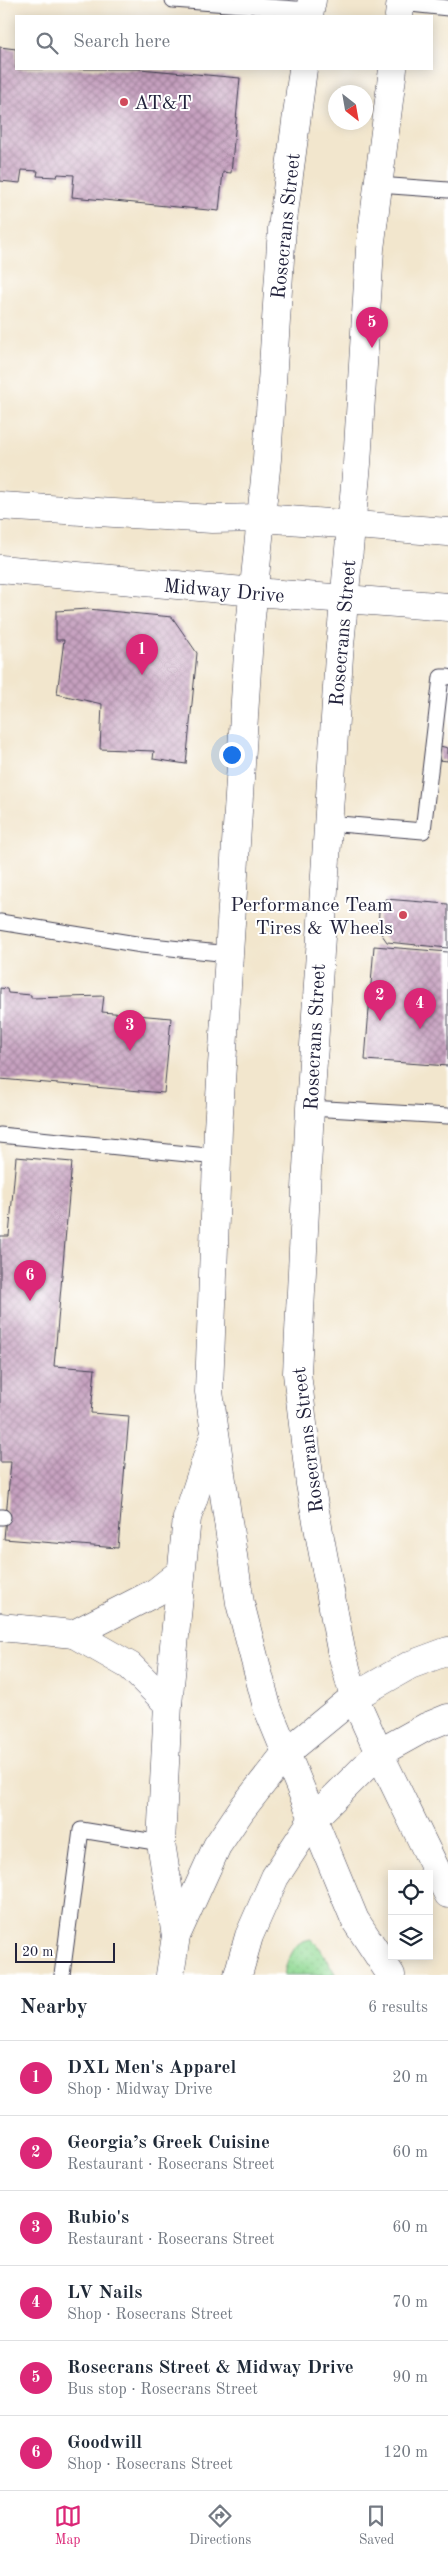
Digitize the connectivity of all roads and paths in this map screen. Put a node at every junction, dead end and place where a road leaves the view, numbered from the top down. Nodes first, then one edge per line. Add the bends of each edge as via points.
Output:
1 (173, 0) edge
2 (400, 6) edge
3 (448, 8) edge
4 (310, 9) edge
5 (303, 70) edge
6 (393, 70) edge
7 (378, 186) junction
8 (448, 190) edge
9 (0, 506) edge
10 (262, 518) junction
11 (352, 525) junction
12 (448, 532) edge
13 (0, 569) edge
14 (255, 592) junction
15 (345, 600) junction
16 (448, 607) edge
17 (448, 677) edge
18 (327, 823) junction
19 (0, 922) edge
20 (229, 954) junction
21 (310, 1108) junction
22 (448, 1116) edge
23 (0, 1135) edge
24 (217, 1157) junction
25 (215, 1433) junction
26 (181, 1572) junction
27 (0, 1627) edge
28 (74, 1634) junction
29 (448, 1651) edge
30 (354, 1697) junction
31 (168, 1704) junction
32 (448, 1718) edge
33 (286, 1753) junction
34 (379, 1753) junction
35 (313, 1819) junction
36 (160, 1844) junction
37 (448, 1894) edge
38 (176, 1936) junction
39 (62, 1975) edge
40 (170, 1975) edge
41 (238, 1975) edge
42 (391, 1975) edge

1 - 4 lane
2 - 3 lane
5 - 10 main road, Rosecrans Street via 282,228
6 - 7 main road, Rosecrans Street
7 - 8 lane
7 - 11 main road, Rosecrans Street via 370,249
9 - 10 main road via 212,519
10 - 11 main road
10 - 14 main road, Rosecrans Street
11 - 12 main road
11 - 15 main road, Rosecrans Street
13 - 14 main road, Midway Drive
14 - 15 main road, Midway Drive
14 - 20 main road, Rosecrans Street
15 - 16 main road, Midway Drive
15 - 18 main road, Rosecrans Street
17 - 18 lane via 441,677 423,832
18 - 21 main road, Rosecrans Street
19 - 20 lane via 142,945
20 - 24 main road, Rosecrans Street
21 - 22 lane
21 - 30 main road, Rosecrans Street via 297,1373 310,1484 341,1650
23 - 24 lane
24 - 25 main road, Rosecrans Street via 209,1392
25 - 26 main road via 187,1518
25 - 33 main road, Rosecrans Street via 240,1603 267,1707
26 - 28 main road via 148,1596
26 - 31 main road
27 - 28 main road
28 - 31 main road via 130,1666
29 - 30 main road via 410,1665
30 - 33 main road
30 - 34 main road, Rosecrans Street
31 - 36 main road
32 - 34 main road
33 - 35 main road, Rosecrans Street
33 - 38 main road via 217,1846
34 - 35 main road
34 - 37 main road, Rosecrans Street
35 - 41 main road via 275,1877 249,1936
35 - 42 main road, Rosecrans Street via 355,1920
36 - 38 main road
36 - 39 lane via 81,1830
38 - 40 main road

